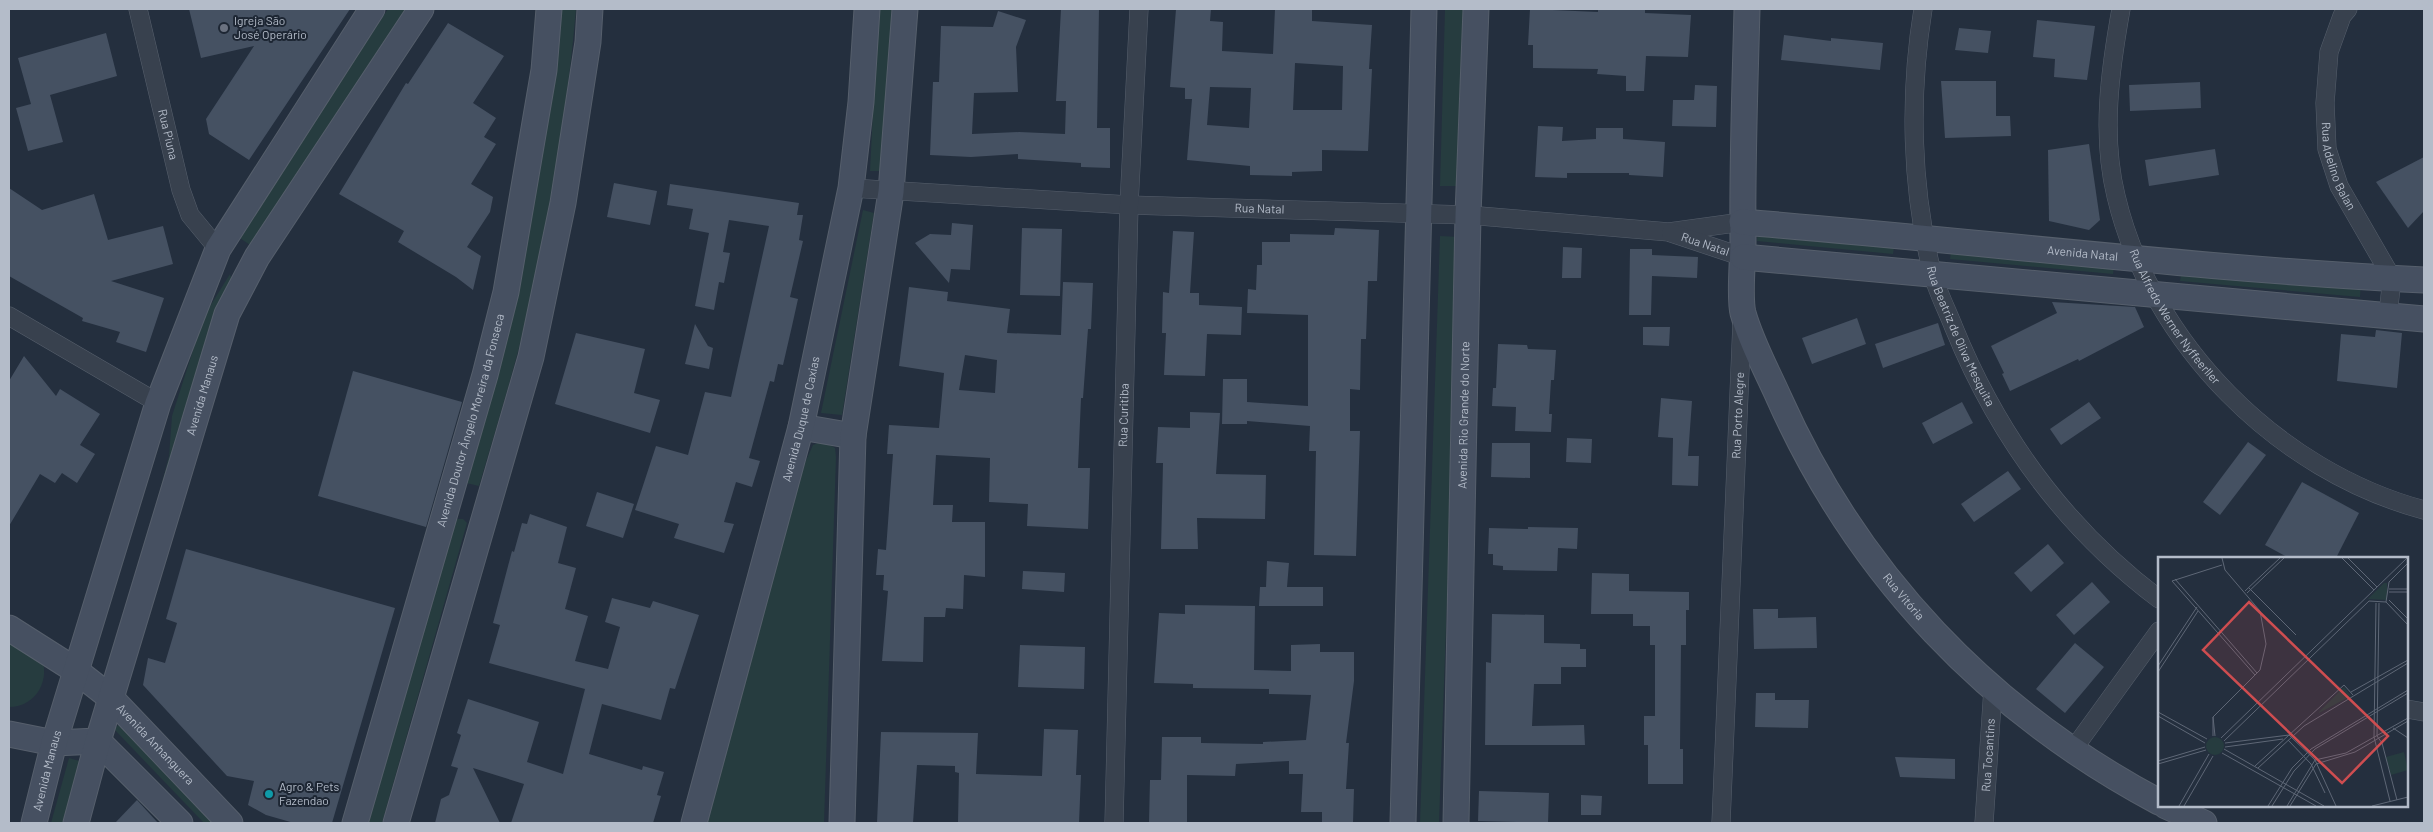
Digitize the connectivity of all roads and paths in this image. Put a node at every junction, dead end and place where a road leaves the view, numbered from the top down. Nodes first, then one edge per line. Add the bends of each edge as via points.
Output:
1 (138, 9) edge
2 (372, 9) edge
3 (421, 9) edge
4 (549, 9) edge
5 (590, 9) edge
6 (868, 9) edge
7 (905, 9) edge
8 (1139, 9) edge
9 (1424, 9) edge
10 (1476, 9) edge
11 (1747, 9) edge
12 (1923, 9) edge
13 (2120, 9) edge
14 (2348, 9) edge
15 (851, 188) junction
16 (891, 192) junction
17 (1129, 204) junction
18 (1417, 213) junction
19 (1468, 214) junction
20 (1742, 222) junction
21 (1668, 232) junction
22 (1924, 237) junction
23 (218, 249) junction
24 (1743, 257) junction
25 (2136, 259) junction
26 (1933, 274) junction
27 (2392, 278) junction
28 (2424, 280) edge
29 (2153, 296) junction
30 (1742, 312) junction
31 (227, 314) junction
32 (2388, 315) junction
33 (9, 316) edge
34 (2424, 319) edge
35 (158, 403) junction
36 (801, 427) junction
37 (853, 436) junction
38 (130, 495) junction
39 (450, 496) junction
40 (486, 508) junction
41 (2424, 510) edge
42 (161, 529) junction
43 (2158, 598) edge
44 (9, 628) edge
45 (2158, 632) edge
46 (76, 670) junction
47 (1992, 688) junction
48 (112, 698) junction
49 (2408, 709) edge
50 (2424, 712) edge
51 (9, 734) edge
52 (98, 741) junction
53 (54, 743) junction
54 (2072, 751) junction
55 (2158, 801) edge
56 (2168, 807) edge
57 (34, 823) edge
58 (76, 823) edge
59 (180, 823) edge
60 (230, 823) edge
61 (355, 823) edge
62 (396, 823) edge
63 (694, 823) edge
64 (842, 823) edge
65 (1114, 823) edge
66 (1403, 823) edge
67 (1456, 823) edge
68 (1721, 823) edge
69 (1984, 823) edge
70 (2204, 823) edge

1 - 23 street, Rua Piuna via 181,190 190,214
2 - 23 street, Avenida Manaus
3 - 31 street, Avenida Manaus via 258,257
4 - 39 street, Avenida Doutor Ângelo Moreira da Fonseca via 544,70 506,292
5 - 40 street via 579,108 550,272 531,357
6 - 15 street, Avenida Duque de Caxias
7 - 16 street
8 - 17 street, Rua Curitiba
9 - 18 street
10 - 19 street, Avenida Rio Grande do Norte
11 - 20 street, Rua Porto Alegre
12 - 22 street, Rua Beatriz de Oliva Mesquita via 1914,84 1914,133
13 - 25 street, Rua Alfredo Werner Nyffeerller via 2108,102 2109,154 2116,196
14 - 27 street, Rua Adelino Balan via 2342,16 2329,52 2325,104 2327,149 2339,186
15 - 16 street, Rua Natal
15 - 36 street, Avenida Duque de Caxias
16 - 17 street, Rua Natal
16 - 37 street
17 - 18 street, Rua Natal
17 - 65 street, Rua Curitiba
18 - 19 street, Rua Natal
18 - 66 street
19 - 21 street, Rua Natal
19 - 67 street, Avenida Rio Grande do Norte
20 - 21 street, Rua Natal
20 - 22 street, Avenida Natal
20 - 24 street, Rua Porto Alegre
21 - 24 street, Rua Natal
22 - 25 street, Avenida Natal
22 - 26 street, Rua Beatriz de Oliva Mesquita
23 - 31 street via 232,254 240,266
23 - 35 street, Avenida Manaus
24 - 26 street
24 - 30 street, Rua Porto Alegre
25 - 27 street, Avenida Natal
25 - 29 street, Rua Alfredo Werner Nyffeerller
26 - 29 street
26 - 43 street, Rua Beatriz de Oliva Mesquita via 1968,363 2013,444 2076,525 2109,558
27 - 28 street, Avenida Natal
27 - 32 street
29 - 32 street
29 - 41 street, Rua Alfredo Werner Nyffeerller via 2200,361 2254,418 2284,442 2350,483
30 - 47 street, Rua Vitória via 1796,436 1854,534 1906,602 1951,651
30 - 68 street, Rua Porto Alegre
31 - 42 street, Avenida Manaus
32 - 34 street
33 - 35 street
35 - 38 street, Avenida Manaus
36 - 37 street
36 - 63 street, Avenida Duque de Caxias
37 - 64 street
38 - 42 street via 132,525 137,532 144,537
38 - 46 street, Avenida Manaus
39 - 40 street
39 - 61 street, Avenida Doutor Ângelo Moreira da Fonseca
40 - 62 street
42 - 48 street, Avenida Manaus
44 - 46 street, Avenida Anhanguera
45 - 54 street
46 - 48 street, Avenida Anhanguera
46 - 53 street, Avenida Manaus
47 - 54 street, Rua Vitória
47 - 69 street, Rua Tocantins
48 - 52 street, Avenida Manaus
48 - 60 street, Avenida Anhanguera
49 - 50 street
51 - 53 street
52 - 53 street
52 - 58 street, Avenida Manaus
52 - 59 street
53 - 57 street, Avenida Manaus
54 - 55 street, Rua Vitória
56 - 70 street

